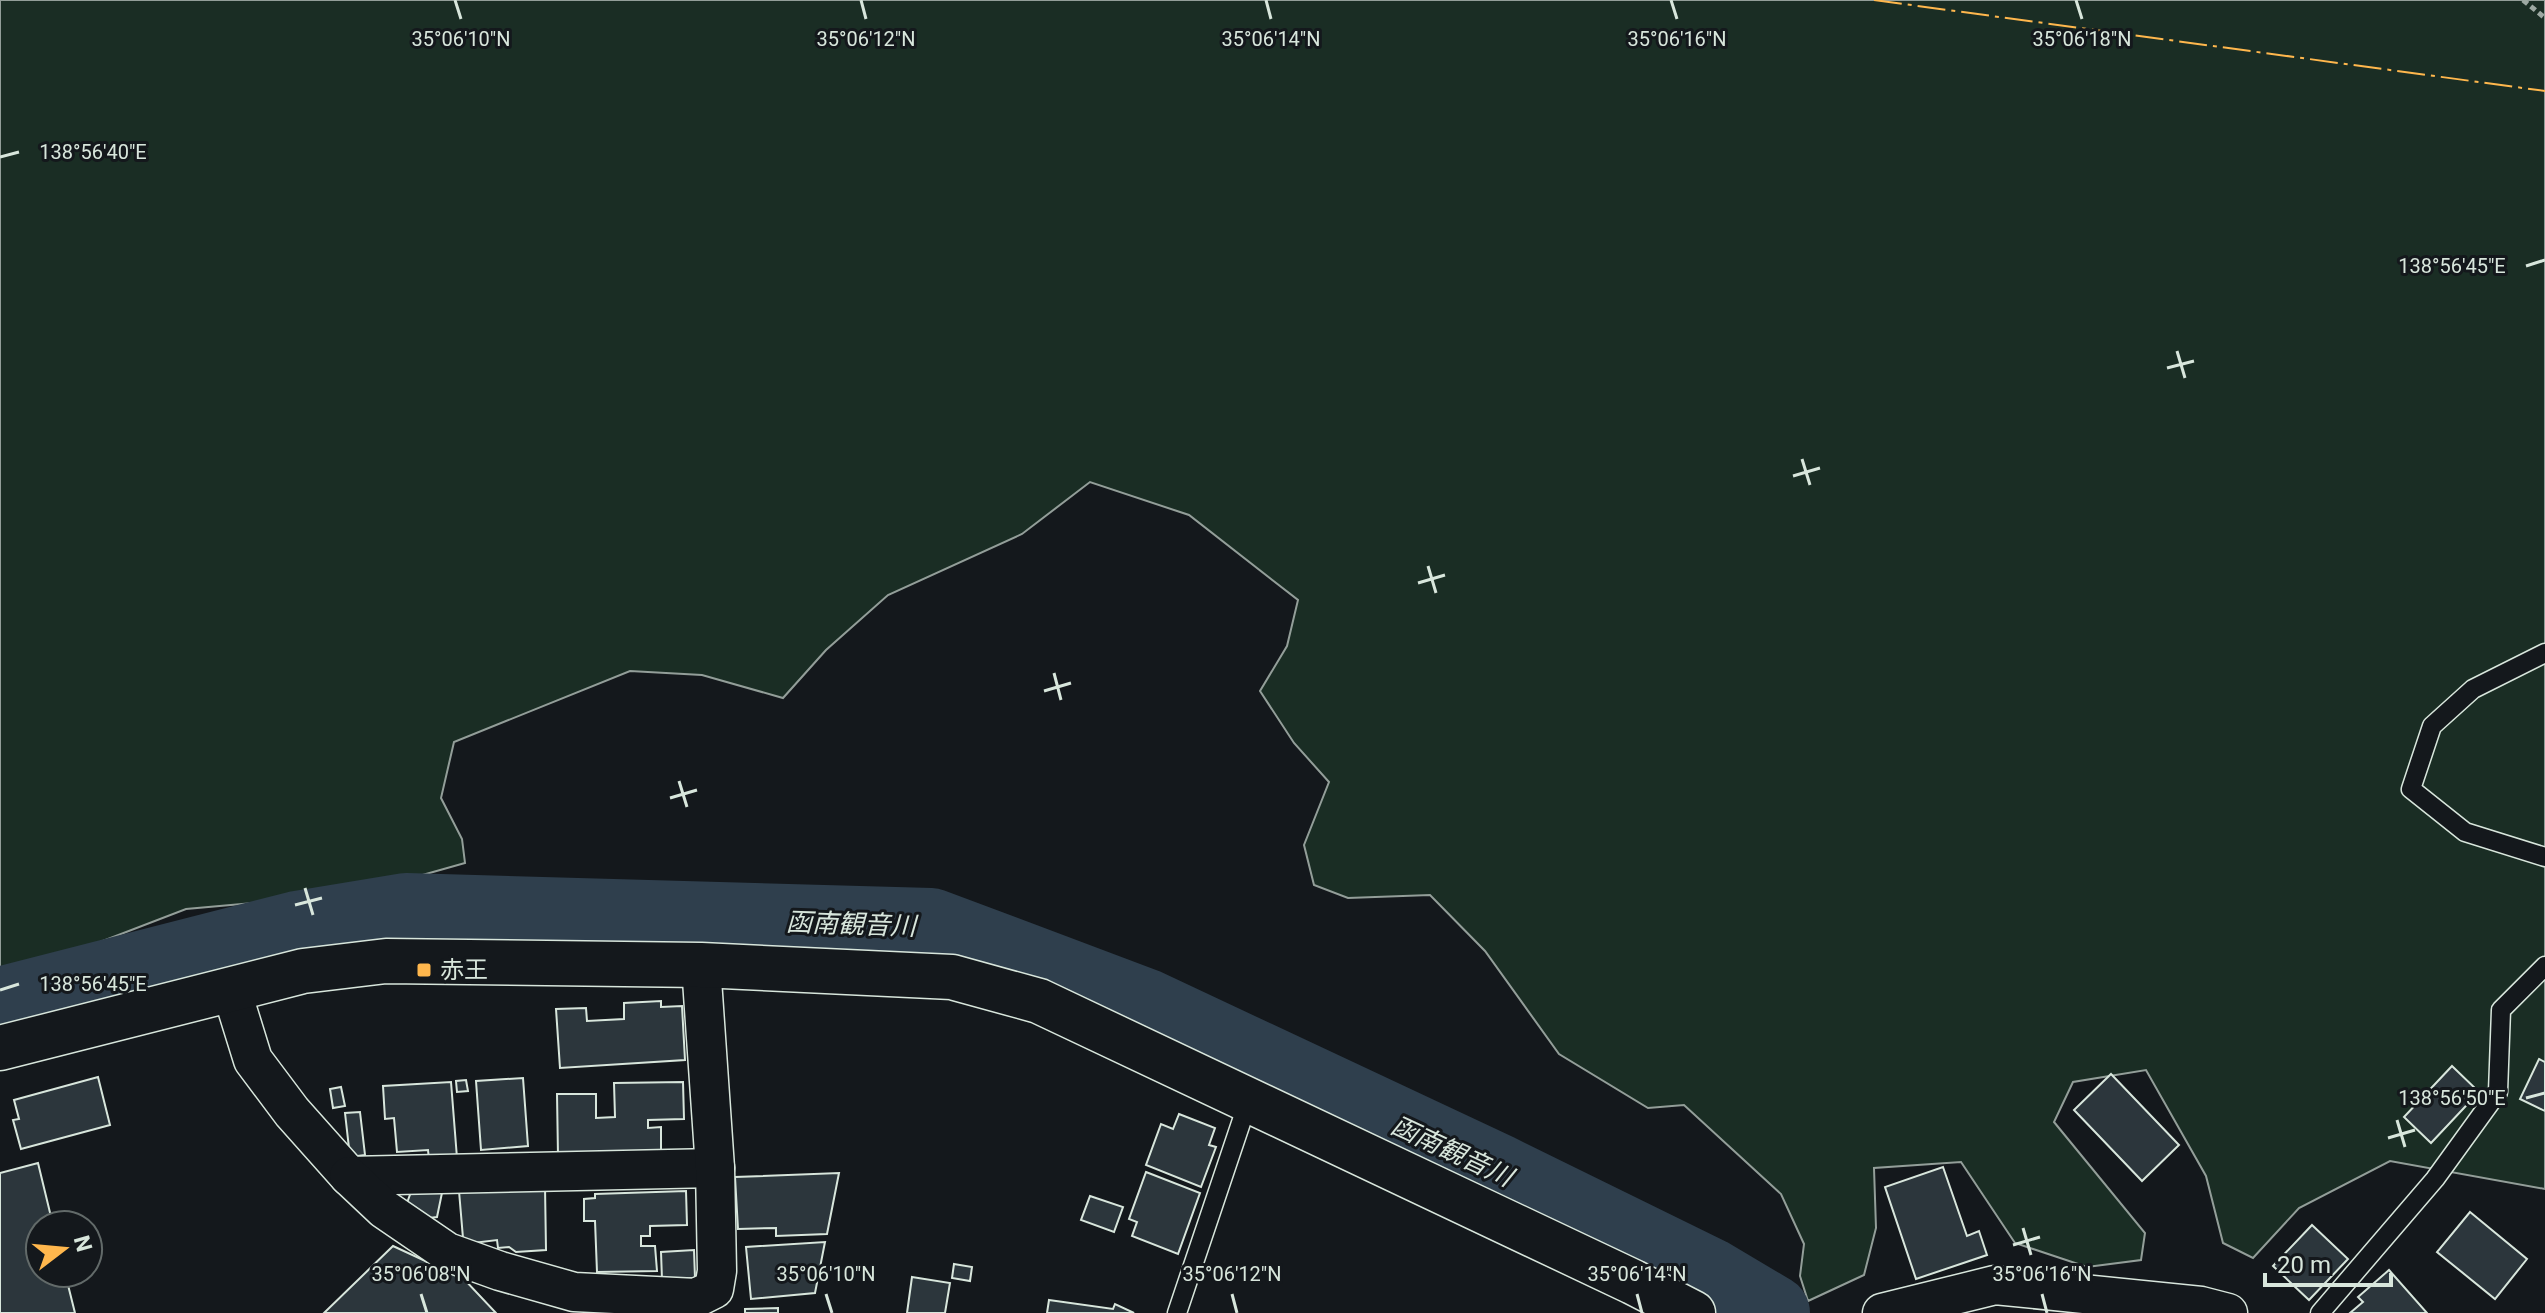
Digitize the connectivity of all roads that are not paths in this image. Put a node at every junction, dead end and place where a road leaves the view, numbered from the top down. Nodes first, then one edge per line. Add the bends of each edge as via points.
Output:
1 (2545, 653) edge
2 (2545, 857) edge
3 (701, 965) junction
4 (2545, 966) edge
5 (231, 989) junction
6 (0, 1048) edge
7 (1248, 1102) junction
8 (715, 1168) junction
9 (349, 1176) junction
10 (1177, 1313) edge
11 (1693, 1313) edge
12 (1882, 1313) edge
13 (2228, 1313) edge
14 (2320, 1313) edge

1 - 2 lane via 2473,689 2432,726 2411,789 2465,832
3 - 5 street via 386,961 303,971
3 - 7 street via 952,977 1039,1001
3 - 8 street
4 - 14 lane via 2501,1010 2498,1092 2435,1179
5 - 6 street
5 - 9 street via 253,1060
7 - 10 lane
7 - 11 street
8 - 9 street
8 - 9 street via 717,1271 714,1289 696,1298 574,1292 500,1271 447,1252 384,1209
12 - 13 street via 1995,1285

